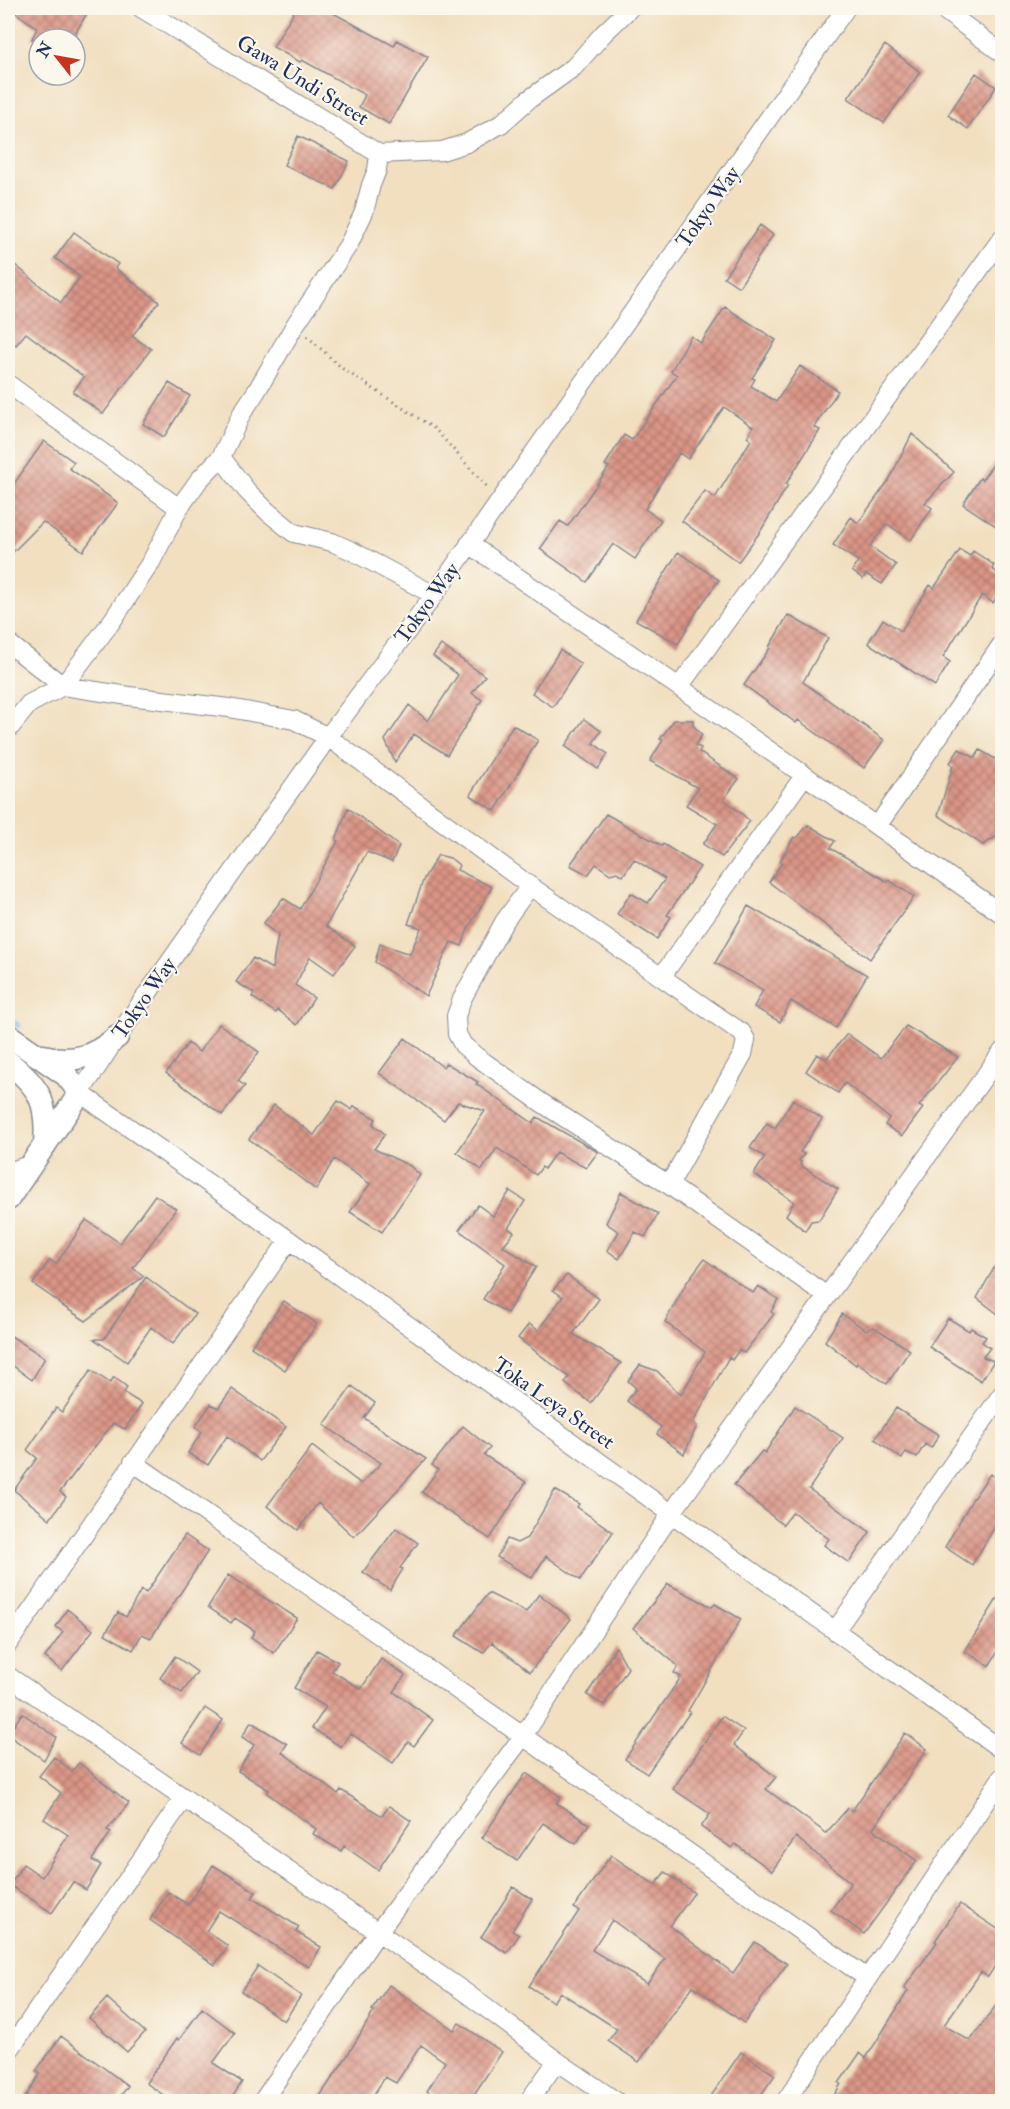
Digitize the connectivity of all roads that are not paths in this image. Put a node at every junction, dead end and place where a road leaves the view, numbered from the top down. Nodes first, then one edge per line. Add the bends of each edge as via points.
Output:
1 (141, 8) edge
2 (630, 8) edge
3 (846, 8) edge
4 (941, 8) edge
5 (1002, 53) edge
6 (379, 154) junction
7 (1002, 238) edge
8 (8, 384) edge
9 (221, 457) junction
10 (179, 508) junction
11 (469, 544) junction
12 (434, 595) junction
13 (8, 643) edge
14 (1002, 644) edge
15 (63, 686) junction
16 (679, 687) junction
17 (8, 730) edge
18 (328, 737) junction
19 (804, 776) junction
20 (878, 825) junction
21 (530, 886) junction
22 (1002, 914) edge
23 (662, 976) junction
24 (8, 1035) edge
25 (117, 1037) junction
26 (1002, 1052) edge
27 (37, 1054) junction
28 (8, 1062) edge
29 (80, 1093) junction
30 (45, 1145) junction
31 (32, 1164) junction
32 (8, 1172) edge
33 (669, 1185) junction
34 (8, 1199) edge
35 (289, 1240) junction
36 (827, 1296) junction
37 (1002, 1394) edge
38 (133, 1462) junction
39 (671, 1514) junction
40 (835, 1631) junction
41 (8, 1644) edge
42 (8, 1676) edge
43 (523, 1736) junction
44 (1002, 1750) edge
45 (1002, 1777) edge
46 (184, 1798) junction
47 (378, 1932) junction
48 (867, 1978) junction
49 (8, 2052) edge
50 (557, 2061) junction
51 (262, 2102) edge
52 (528, 2102) edge
53 (617, 2102) edge
54 (785, 2102) edge

1 - 6 street, Gawa Undi Street
2 - 6 street via 574,67 501,124 467,143 442,151
3 - 11 street, Tokyo Way
4 - 5 street
6 - 9 street via 364,212 349,244 242,413
7 - 16 street
8 - 10 street
9 - 10 street
9 - 12 street via 254,498 294,533 332,542
10 - 15 street via 151,562
11 - 12 street, Tokyo Way
11 - 16 street
12 - 18 street, Tokyo Way
13 - 15 street
14 - 20 street
15 - 17 street via 28,704
15 - 18 street via 294,720
16 - 19 street
18 - 21 street
18 - 25 street, Tokyo Way
19 - 20 street
19 - 23 street
20 - 22 street
21 - 23 street
21 - 33 street via 504,922 462,999 456,1016 457,1034 477,1057
23 - 33 street via 728,1022 746,1040 743,1054
24 - 27 main road
25 - 27 main road via 88,1057 54,1059
25 - 29 street, Tokyo Way
26 - 36 street
27 - 29 main road via 66,1075
28 - 29 main road via 53,1088
28 - 30 main road via 26,1077 40,1097 47,1121
29 - 30 main road, Tokyo Way
29 - 35 street, Toka Leya Street
30 - 31 main road, Tokyo Way
31 - 32 street
31 - 34 main road, Tokyo Way
33 - 36 street
35 - 38 street
35 - 39 street, Toka Leya Street
36 - 39 street
37 - 40 street
38 - 41 street
38 - 43 street
39 - 40 street, Toka Leya Street
39 - 43 street
40 - 44 street, Toka Leya Street
42 - 46 street
43 - 47 street
43 - 48 street
45 - 48 street
46 - 47 street
46 - 49 street
47 - 50 street
47 - 51 street
48 - 54 street
50 - 52 street
50 - 53 street

